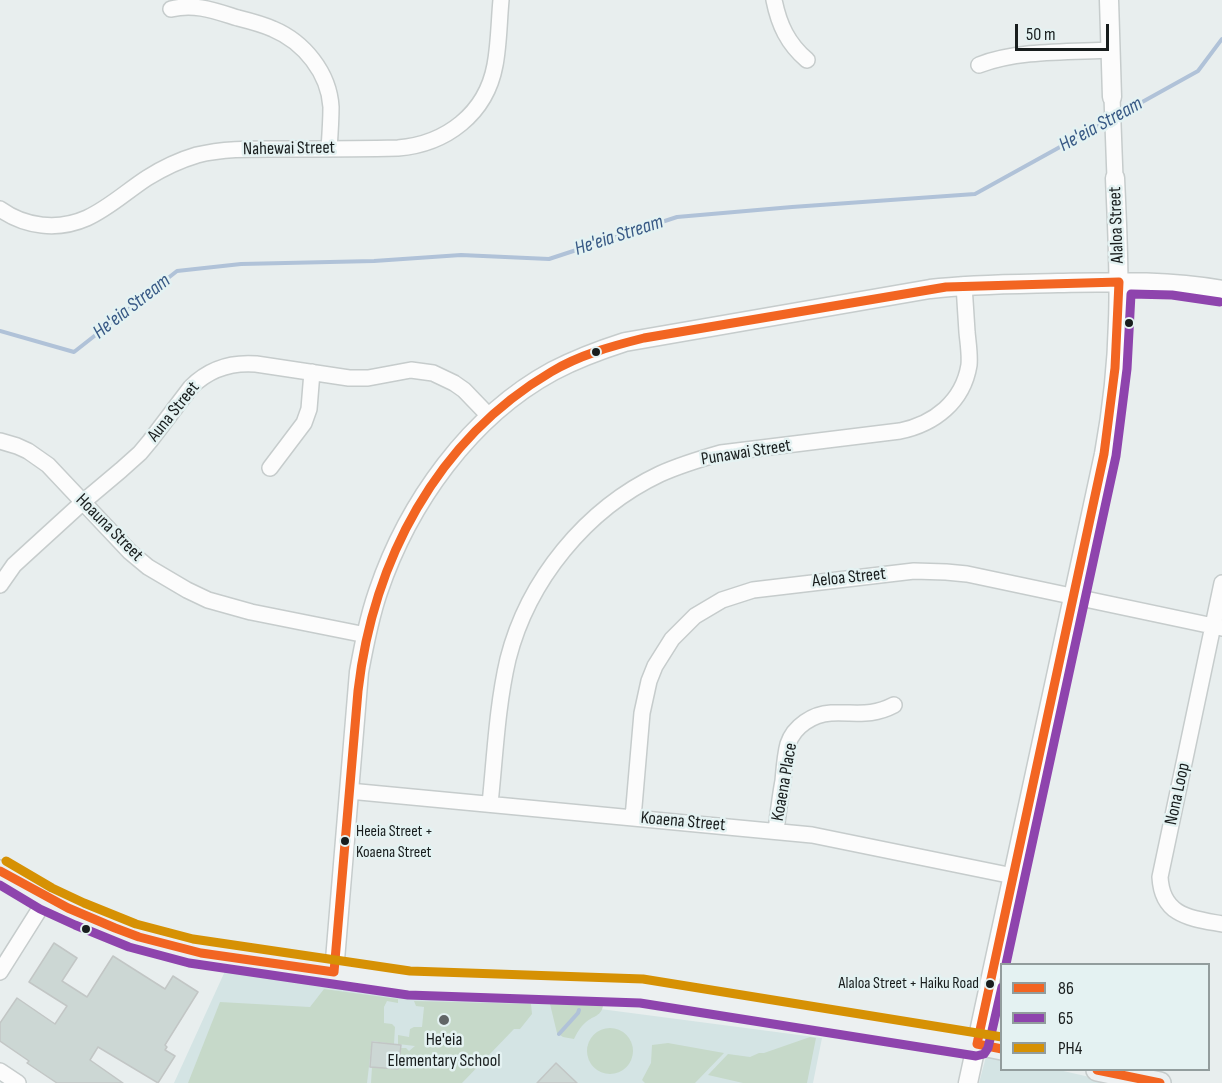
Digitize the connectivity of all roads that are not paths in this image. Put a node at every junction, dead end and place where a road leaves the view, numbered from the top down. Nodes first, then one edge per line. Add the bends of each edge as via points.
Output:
1 (501, 0) edge
2 (774, 0) edge
3 (1109, 0) edge
4 (171, 9) dead end
5 (1110, 50) junction
6 (807, 60) dead end
7 (979, 65) dead end
8 (1112, 97) joint
9 (329, 149) junction
10 (1115, 178) joint
11 (0, 209) edge
12 (1119, 282) junction
13 (964, 285) junction
14 (1222, 290) edge
15 (312, 372) junction
16 (490, 417) junction
17 (0, 441) edge
18 (270, 468) dead end
19 (83, 502) junction
20 (1222, 583) edge
21 (0, 585) edge
22 (1073, 597) junction
23 (1218, 627) edge
24 (366, 635) junction
25 (894, 705) dead end
26 (349, 791) junction
27 (490, 804) junction
28 (633, 818) junction
29 (776, 831) junction
30 (0, 871) edge
31 (1013, 876) junction
32 (46, 899) junction
33 (1222, 924) edge
34 (0, 972) edge
35 (334, 972) junction
36 (977, 1044) junction
37 (1000, 1049) edge
38 (0, 1071) edge
39 (1102, 1071) edge
40 (18, 1083) edge
41 (968, 1083) edge
42 (1160, 1083) edge

1 - 9 street, Nahewai Street via 492,76 477,108 459,126 437,140 411,147
2 - 6 street via 784,32
3 - 5 street, Alaloa Street
4 - 9 street via 203,7 273,29 296,42 314,62 325,83 331,107
5 - 7 street via 1017,55
5 - 8 street, Alaloa Street
8 - 10 street, Alaloa Street
9 - 11 street, Nahewai Street via 226,150 194,156 163,168 86,219 63,225 28,223
10 - 12 street, Alaloa Street
12 - 13 street
12 - 14 street via 1173,283
12 - 22 street, Alaloa Street via 1117,360 1109,423
13 - 16 street via 625,342 551,372
13 - 27 street, Punawai Street via 969,354 966,375 958,394 934,419 912,429 699,459 639,486 603,511 571,542 544,577 515,636 504,679
15 - 16 street, Auna Street via 359,378 411,370 433,373 464,390
15 - 18 street via 304,423
15 - 19 street, Auna Street via 245,363 224,366 205,375 191,387 140,453
16 - 24 street via 453,457 411,517 384,575
17 - 19 street, Hoauna Street via 39,457
19 - 21 street, Auna Street via 14,566
19 - 24 street, Hoauna Street via 148,567 208,600
20 - 23 street, Nona Loop
22 - 23 street, Aeloa Street
22 - 28 street, Aeloa Street via 967,574 914,571 761,589 722,600 683,627 652,674 642,713
22 - 31 street, Alaloa Street
23 - 33 street, Nona Loop via 1160,877 1167,902 1178,913
24 - 26 street
25 - 29 street, Koaena Place via 868,714 827,713 800,727 788,746
26 - 27 street, Koaena Street
26 - 35 street
27 - 28 street, Koaena Street
28 - 29 street, Koaena Street
29 - 31 street, Koaena Street via 848,841
30 - 32 main road
31 - 36 street, Alaloa Street
32 - 34 street
32 - 35 main road via 103,924 191,951
35 - 36 main road via 437,985 640,991
36 - 37 main road
36 - 41 street, Alaloa Street
38 - 40 street
39 - 42 main road

